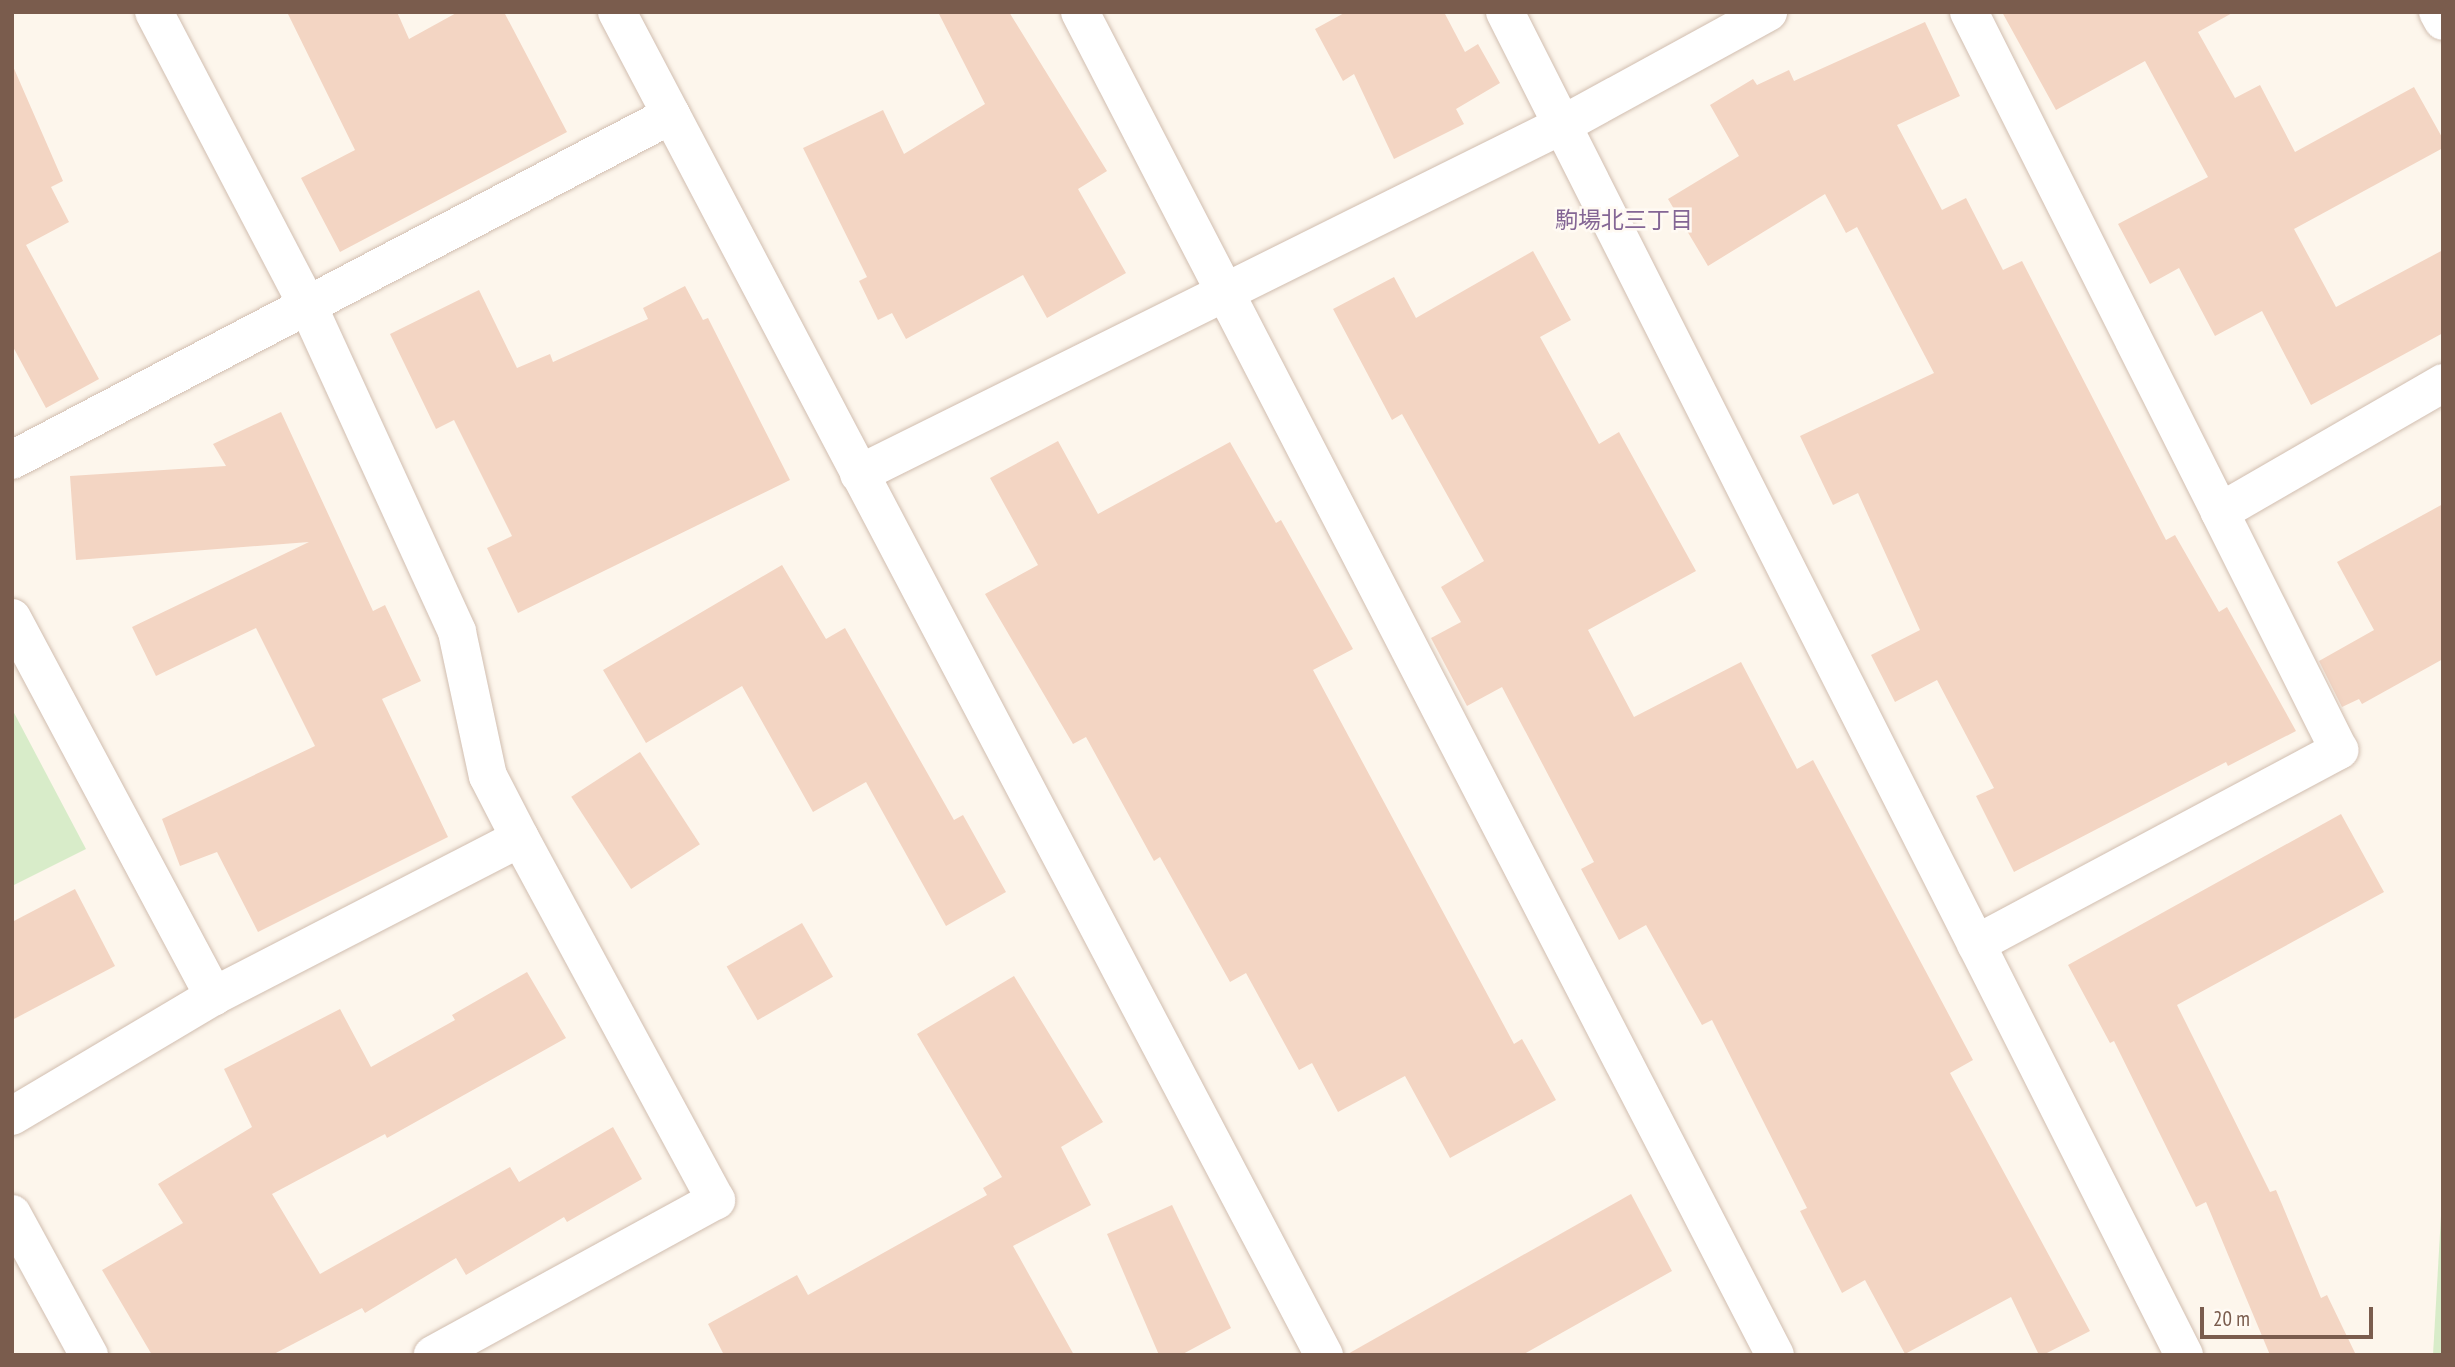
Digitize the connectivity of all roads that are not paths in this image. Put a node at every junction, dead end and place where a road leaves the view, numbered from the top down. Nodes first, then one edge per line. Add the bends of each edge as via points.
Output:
1 (154, 12) edge
2 (617, 12) edge
3 (1080, 12) edge
4 (1505, 12) edge
5 (1768, 12) edge
6 (1969, 12) edge
7 (2438, 12) edge
8 (2443, 21) edge
9 (671, 115) junction
10 (1562, 125) junction
11 (1225, 288) junction
12 (308, 306) junction
13 (2443, 383) edge
14 (12, 460) edge
15 (859, 474) junction
16 (2220, 512) junction
17 (12, 618) edge
18 (520, 838) junction
19 (1976, 944) junction
20 (214, 996) junction
21 (12, 1116) edge
22 (12, 1214) edge
23 (89, 1355) edge
24 (433, 1355) edge
25 (1324, 1355) edge
26 (1775, 1355) edge
27 (2184, 1355) edge

1 - 12 street
2 - 9 street
3 - 11 street
4 - 10 street
5 - 10 street
6 - 16 street
7 - 8 street
9 - 12 street
9 - 15 street
10 - 11 street
10 - 19 street
11 - 15 street
11 - 26 street
12 - 14 street
12 - 18 street via 457,632 488,776
13 - 16 street
15 - 25 street
16 - 19 street via 2339,750
17 - 20 street
18 - 20 street
18 - 24 street via 716,1200
19 - 27 street
20 - 21 street
22 - 23 street

